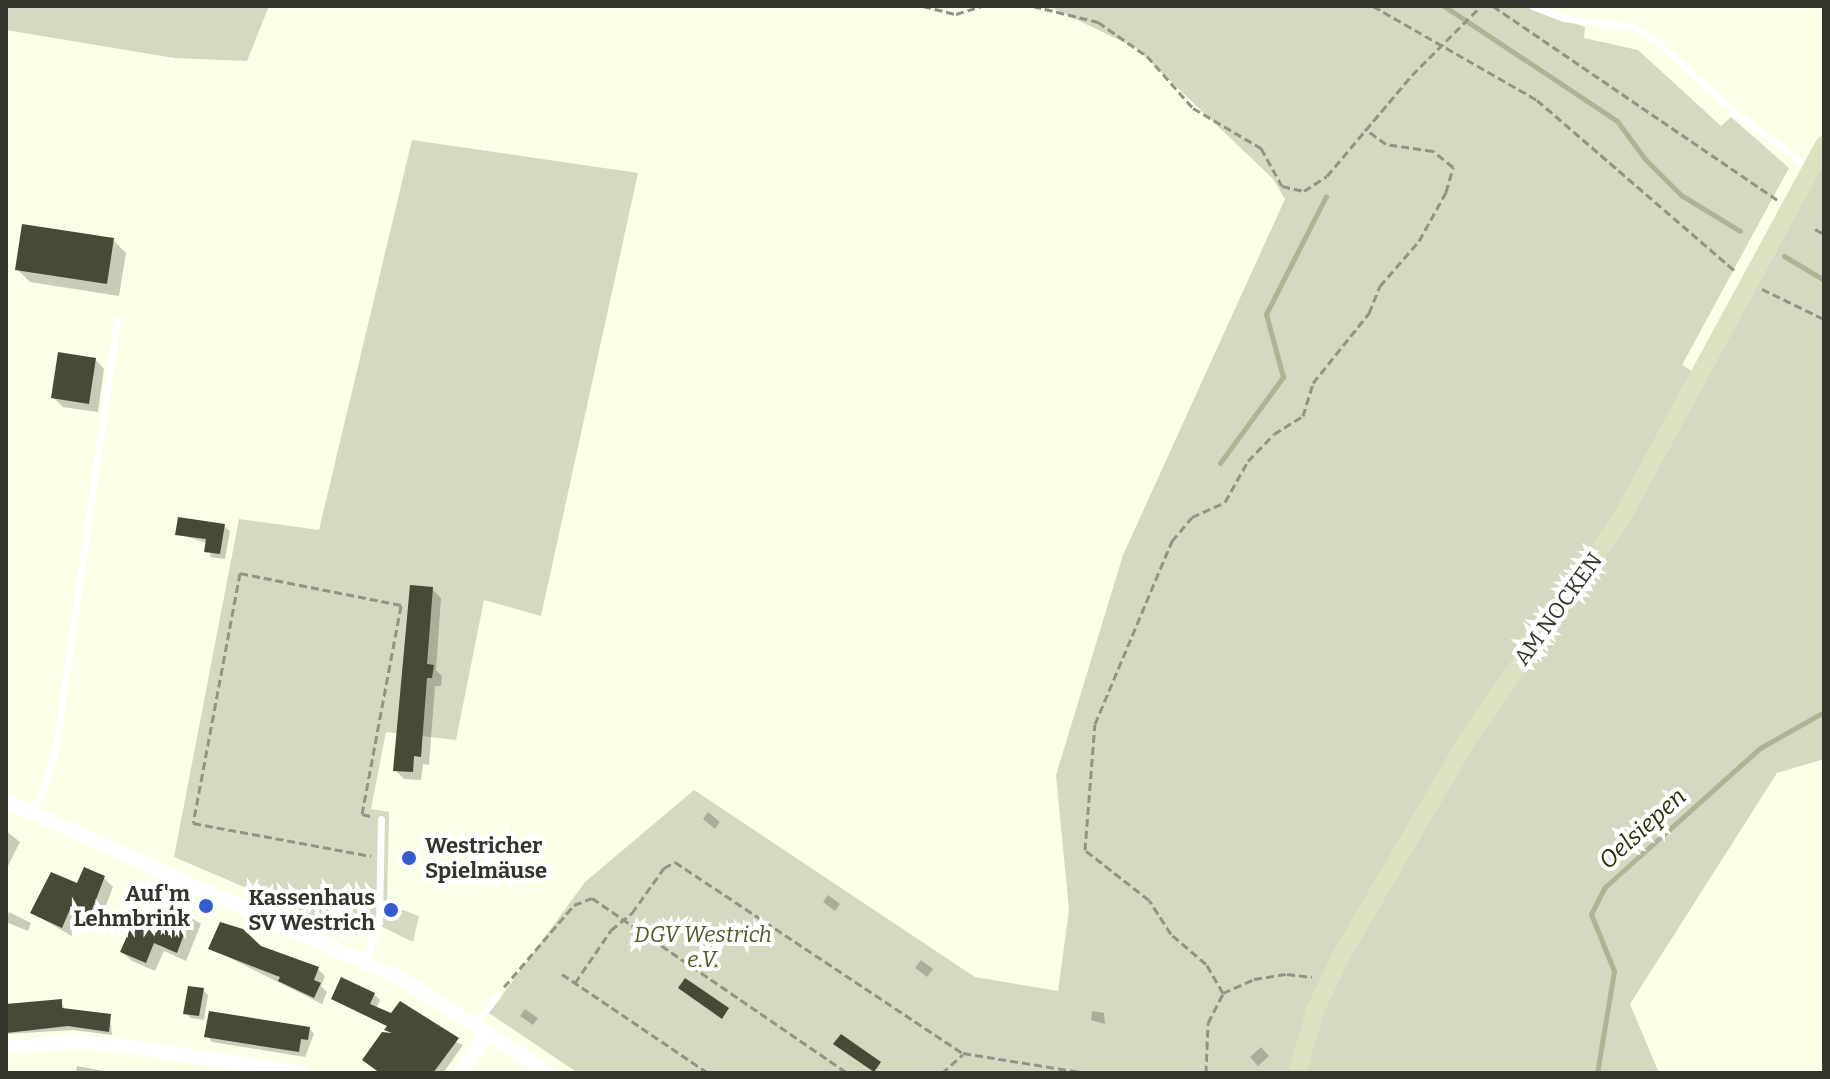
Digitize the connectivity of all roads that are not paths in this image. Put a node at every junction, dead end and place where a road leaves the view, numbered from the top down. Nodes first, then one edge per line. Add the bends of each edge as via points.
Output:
1 (1532, 6) edge
2 (1824, 145) edge
3 (1799, 160) dead end
4 (117, 321) dead end
5 (6, 801) edge
6 (32, 814) junction
7 (381, 819) road end
8 (365, 962) junction
9 (497, 996) road end
10 (481, 1028) junction
11 (6, 1047) edge
12 (302, 1073) edge
13 (460, 1073) edge
14 (549, 1073) edge
15 (1297, 1073) edge

1 - 3 lane via 1563,18 1633,27 1654,39 1738,115
2 - 15 street, AM NOCKEN via 1786,206 1621,519 1469,737 1341,956 1316,1008
4 - 6 lane via 54,759
5 - 6 street
6 - 8 street
7 - 8 lane via 379,922
8 - 10 street
9 - 10 lane
10 - 13 street
10 - 14 street
11 - 12 street via 117,1045

